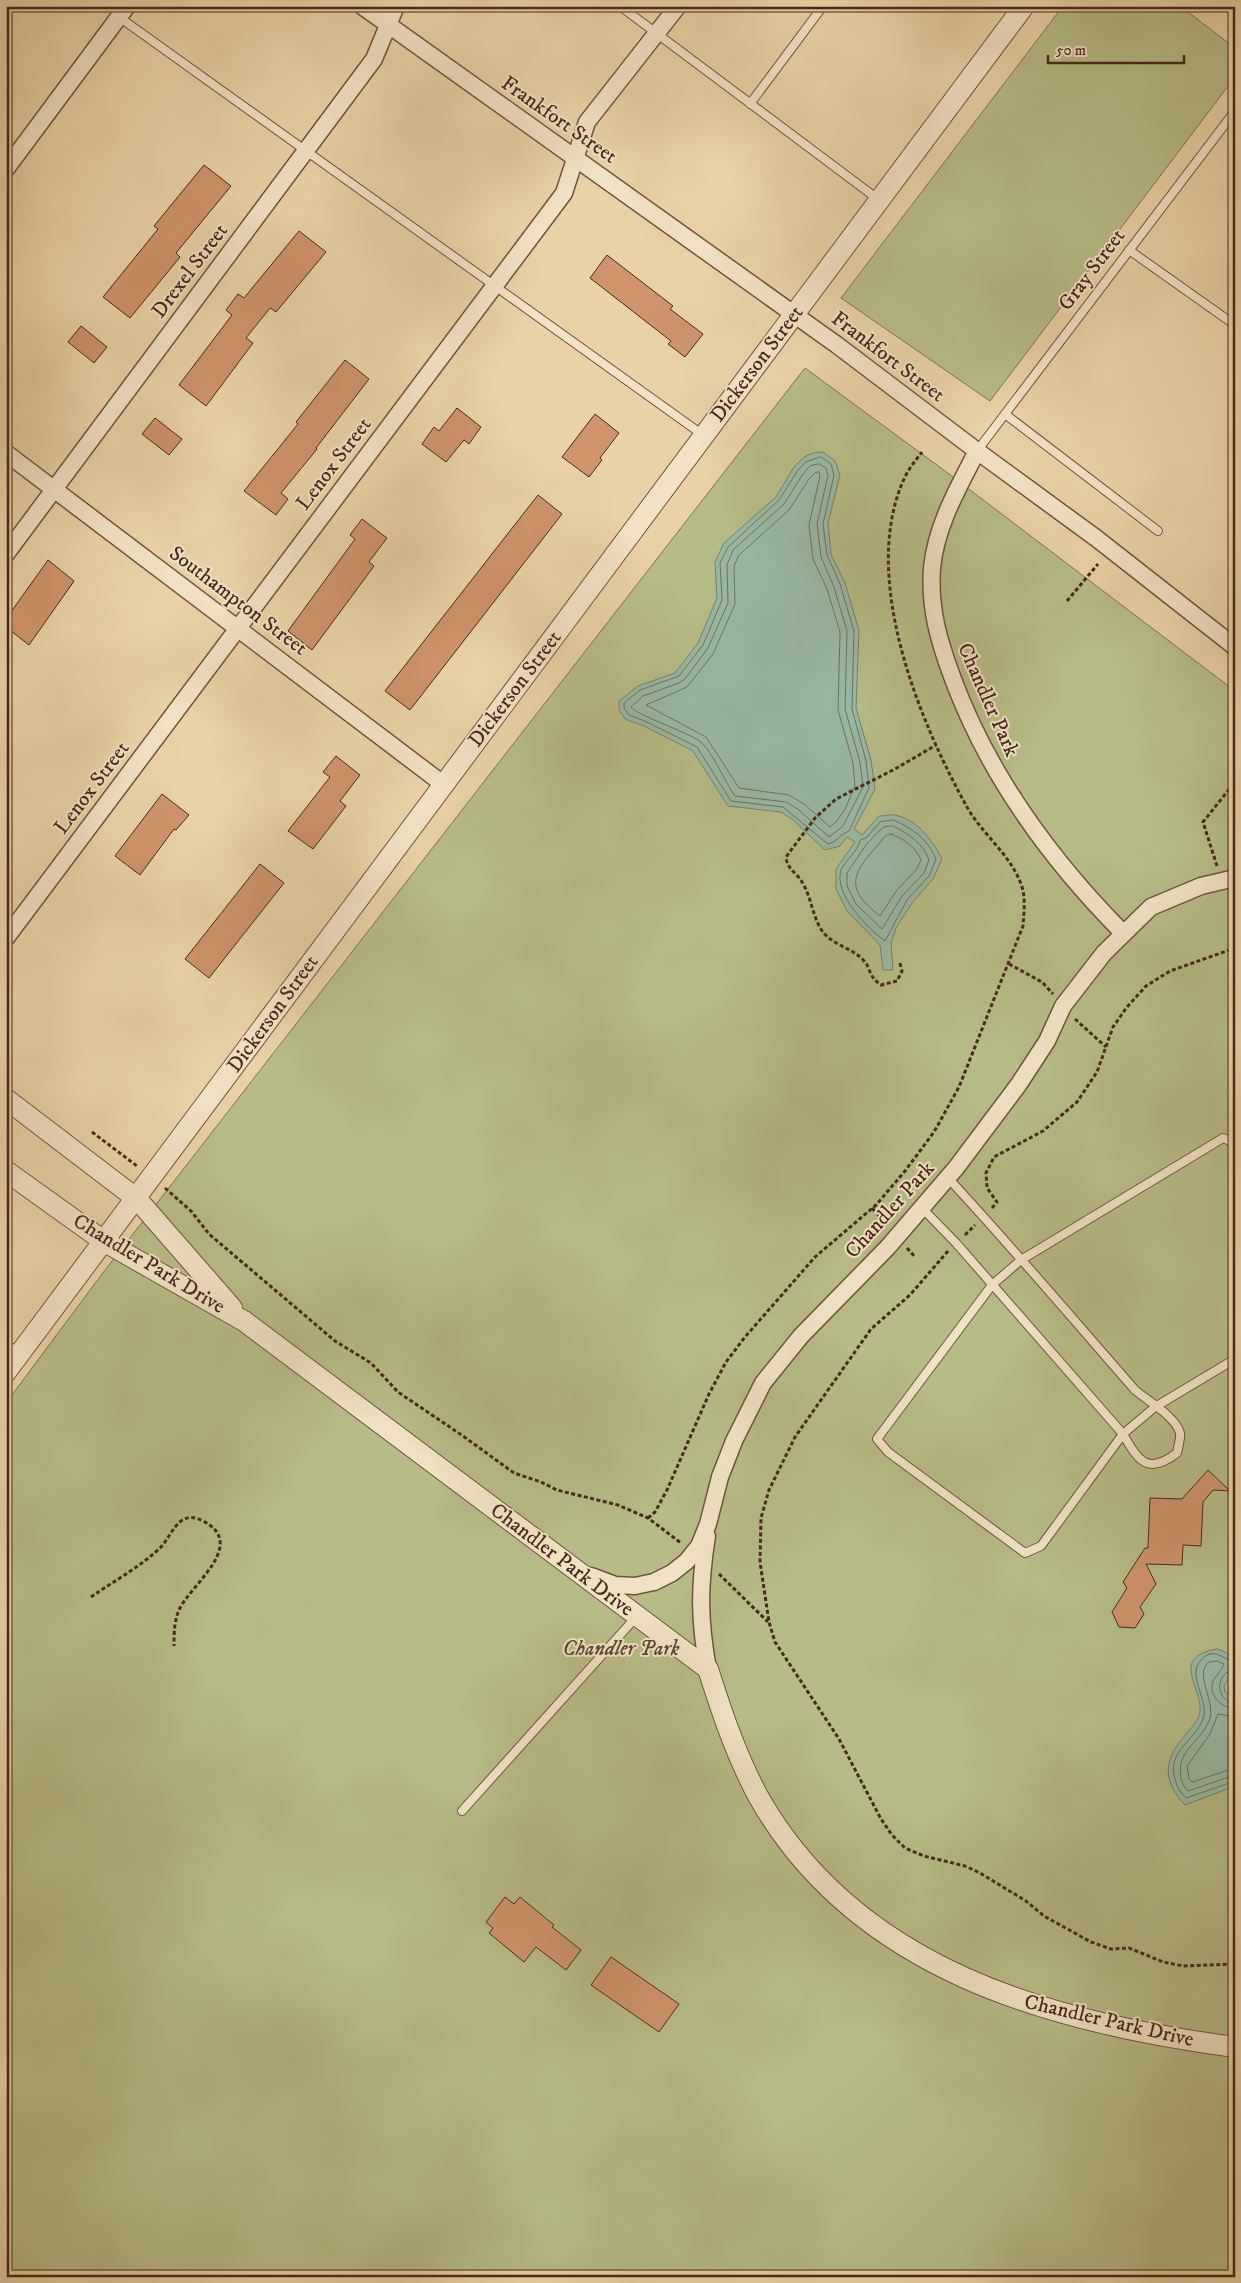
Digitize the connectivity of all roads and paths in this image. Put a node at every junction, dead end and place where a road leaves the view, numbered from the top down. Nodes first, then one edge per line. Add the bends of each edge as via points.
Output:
1 (362, 6) edge
2 (396, 6) edge
3 (620, 6) edge
4 (678, 6) edge
5 (823, 6) edge
6 (1024, 6) edge
7 (123, 11) edge
8 (388, 25) junction
9 (657, 35) junction
10 (750, 104) junction
11 (1235, 110) edge
12 (307, 149) junction
13 (577, 158) junction
14 (6, 169) edge
15 (880, 200) junction
16 (1129, 250) junction
17 (495, 285) junction
18 (795, 314) junction
19 (1235, 325) edge
20 (1005, 414) junction
21 (704, 436) junction
22 (922, 452) dead end
23 (977, 452) junction
24 (6, 453) edge
25 (55, 489) junction
26 (1158, 531) dead end
27 (6, 554) edge
28 (1098, 564) dead end
29 (1068, 601) dead end
30 (238, 628) junction
31 (1235, 647) edge
32 (936, 745) junction
33 (1235, 782) edge
34 (443, 784) junction
35 (1228, 880) edge
36 (1122, 932) junction
37 (6, 938) edge
38 (900, 963) dead end
39 (6, 1099) edge
40 (92, 1132) dead end
41 (1235, 1143) edge
42 (6, 1171) edge
43 (152, 1178) junction
44 (948, 1178) junction
45 (137, 1199) junction
46 (923, 1209) junction
47 (105, 1242) junction
48 (1021, 1260) junction
49 (992, 1285) junction
50 (244, 1321) junction
51 (13, 1349) edge
52 (1235, 1359) edge
53 (6, 1372) edge
54 (1155, 1407) junction
55 (1123, 1434) junction
56 (648, 1518) junction
57 (698, 1557) junction
58 (575, 1569) junction
59 (91, 1597) dead end
60 (637, 1616) junction
61 (769, 1622) dead end
62 (174, 1646) dead end
63 (708, 1670) junction
64 (462, 1811) dead end
65 (1235, 2047) edge

1 - 8 street, Frankfort Street
2 - 8 street, Drexel Street
3 - 9 lane
4 - 9 street, Lenox Street
5 - 10 lane
6 - 15 street, Dickerson Street
7 - 12 lane
7 - 14 street
8 - 12 street, Drexel Street via 374,59
8 - 13 street, Frankfort Street
9 - 10 lane
9 - 13 street, Lenox Street via 587,122
10 - 15 lane
11 - 16 lane, Gray Street
12 - 17 lane
12 - 25 street, Drexel Street
13 - 17 street, Lenox Street via 564,193
13 - 18 street, Frankfort Street
15 - 18 street, Dickerson Street
16 - 19 lane
16 - 20 lane, Gray Street
17 - 21 lane
17 - 30 street, Lenox Street
18 - 21 street, Dickerson Street
18 - 23 street, Frankfort Street
20 - 23 lane, Gray Street
20 - 26 lane
21 - 34 street, Dickerson Street
22 - 32 path via 905,476 890,526 891,596 902,654
23 - 31 street, Frankfort Street via 1096,538
23 - 36 street, Chandler Park via 937,541 931,591 939,642 972,725 1014,800 1064,870
24 - 25 street, Southampton Street
25 - 27 street, Drexel Street
25 - 30 street, Southampton Street
28 - 29 path
30 - 34 street, Southampton Street
30 - 37 street, Lenox Street
32 - 38 path via 836,799 786,857 786,862 802,882 816,921 824,933 864,961 872,979 881,985 897,981 902,971
32 - 56 path via 967,808 1012,866 1022,885 1025,903 1023,926 1015,950 959,1088 934,1132 876,1206 815,1258 726,1362 691,1431 667,1490
33 - 35 path via 1203,822
34 - 43 street, Dickerson Street
35 - 36 street, Chandler Park via 1201,886 1150,907
36 - 44 street, Chandler Park via 1063,1006 1048,1040 1019,1084
39 - 45 street, Chandler Park Drive
40 - 43 path
41 - 48 lane via 1223,1138
42 - 47 street, Chandler Park Drive
43 - 45 street, Dickerson Street
43 - 56 path via 179,1199 209,1234 335,1341 371,1362 398,1392 514,1473
44 - 46 street, Chandler Park
44 - 48 lane via 997,1229
45 - 47 street, Dickerson Street
45 - 50 street, Chandler Park Drive
46 - 49 lane
46 - 57 street, Chandler Park via 801,1336 763,1383 720,1477
47 - 50 street, Chandler Park Drive
47 - 51 street, Dickerson Street
48 - 49 lane
48 - 54 lane via 1136,1390
49 - 55 lane
49 - 55 lane via 877,1439 888,1452 1025,1553 1041,1546
50 - 58 street, Chandler Park Drive
51 - 53 street, Dickerson Street
52 - 54 lane
54 - 55 lane
54 - 55 lane via 1171,1417 1180,1434 1177,1453 1167,1460 1146,1464 1138,1459
56 - 57 path
57 - 58 street, Chandler Park via 654,1582 635,1586 615,1585
57 - 61 path via 727,1580
57 - 63 street, Chandler Park via 701,1629
58 - 60 street, Chandler Park Drive
59 - 62 path via 160,1547 182,1520 191,1517 202,1520 218,1536 219,1556 180,1607
60 - 63 street, Chandler Park Drive
60 - 64 lane
63 - 65 street, Chandler Park Drive via 742,1764 770,1813 810,1866 870,1922 947,1971 1034,2006 1135,2031

